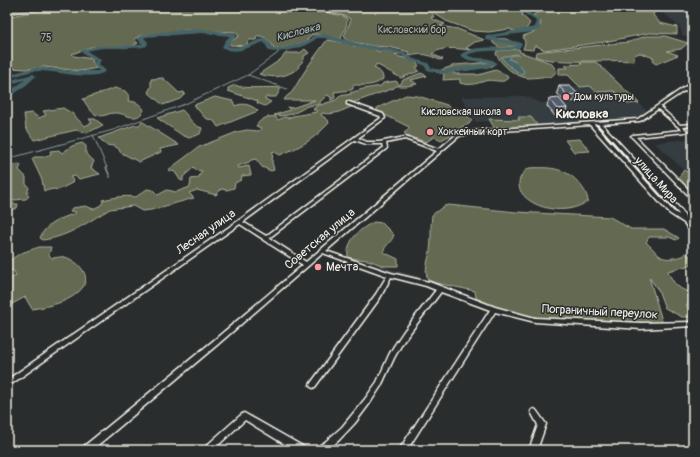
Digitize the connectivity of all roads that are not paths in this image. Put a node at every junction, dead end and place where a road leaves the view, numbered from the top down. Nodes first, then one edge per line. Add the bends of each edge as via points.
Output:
1 (693, 84) edge
2 (684, 90) junction
3 (693, 93) edge
4 (348, 103) dead end
5 (659, 108) junction
6 (599, 123) junction
7 (591, 124) junction
8 (693, 125) edge
9 (680, 126) junction
10 (356, 139) junction
11 (384, 143) junction
12 (439, 150) junction
13 (643, 170) junction
14 (634, 171) junction
15 (690, 194) dead end
16 (685, 221) junction
17 (240, 222) junction
18 (693, 231) edge
19 (266, 239) junction
20 (322, 251) junction
21 (306, 264) junction
22 (390, 275) junction
23 (440, 289) junction
24 (494, 309) junction
25 (693, 324) edge
26 (7, 384) edge
27 (312, 385) dead end
28 (534, 412) dead end
29 (86, 450) edge
30 (208, 450) edge
31 (301, 450) edge
32 (320, 450) edge
33 (403, 450) edge
34 (533, 450) edge

1 - 2 street, Советская улица
2 - 3 street
2 - 5 street, Советская улица
4 - 10 street, Лесная улица via 383,117
5 - 6 street, Советская улица via 639,120
5 - 9 street
6 - 7 street, Советская улица
6 - 13 street, улица Мира
7 - 12 street, Советская улица via 465,133 452,139
7 - 14 street, улица Мира
8 - 9 street
9 - 15 street via 685,131 633,136
10 - 11 street via 366,143
10 - 17 street, Лесная улица
11 - 12 street via 403,137
11 - 19 street via 385,148
12 - 20 street, Советская улица
13 - 14 street
13 - 16 street, улица Мира
14 - 16 street, улица Мира via 671,212
16 - 18 street
17 - 19 street
17 - 26 street, Лесная улица
19 - 21 street
20 - 21 street, Советская улица
20 - 22 street, Пограничный переулок
21 - 29 street, Советская улица
22 - 23 street, Пограничный переулок
22 - 27 street via 378,296
23 - 24 street, Пограничный переулок
23 - 32 street via 396,348 379,384 366,402 347,426
24 - 25 street, Пограничный переулок via 554,322 641,326
24 - 33 street
28 - 34 street via 542,424
30 - 31 street via 244,416

